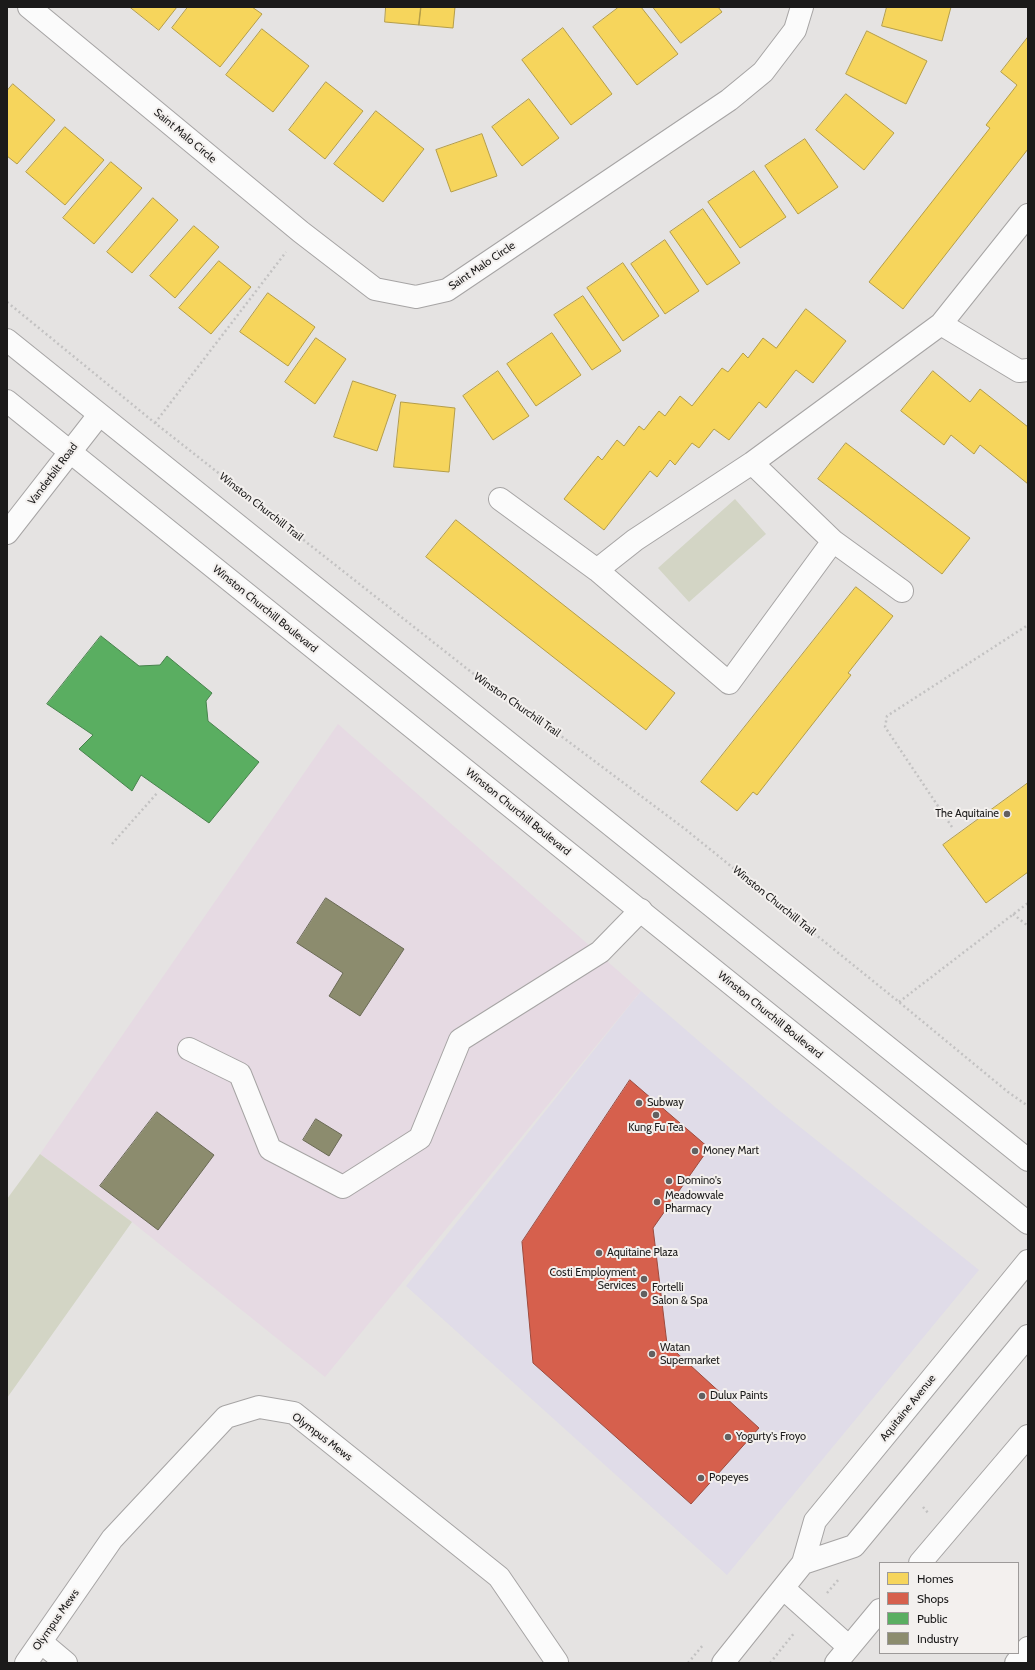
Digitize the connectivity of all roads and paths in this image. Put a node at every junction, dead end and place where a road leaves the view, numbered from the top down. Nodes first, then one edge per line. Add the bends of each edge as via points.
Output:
1 (29, 7) edge
2 (802, 7) edge
3 (1028, 215) edge
4 (301, 232) junction
5 (7, 302) edge
6 (941, 324) junction
7 (7, 340) edge
8 (1028, 370) edge
9 (7, 401) edge
10 (99, 415) junction
11 (155, 423) junction
12 (70, 452) junction
13 (752, 463) junction
14 (500, 499) dead end
15 (7, 533) edge
16 (833, 541) junction
17 (597, 570) junction
18 (902, 591) dead end
19 (1028, 625) edge
20 (158, 792) dead end
21 (952, 827) dead end
22 (112, 844) dead end
23 (1028, 903) edge
24 (641, 910) junction
25 (1013, 914) junction
26 (1028, 926) edge
27 (899, 1002) junction
28 (190, 1049) dead end
29 (1028, 1106) edge
30 (1028, 1160) edge
31 (1028, 1223) edge
32 (1028, 1261) edge
33 (1028, 1336) edge
34 (1028, 1436) edge
35 (921, 1562) edge
36 (803, 1563) junction
37 (783, 1588) junction
38 (879, 1611) edge
39 (41, 1642) junction
40 (1028, 1648) edge
41 (843, 1655) edge
42 (557, 1662) dead end
43 (26, 1663) edge
44 (66, 1663) edge
45 (723, 1663) edge
46 (1016, 1663) edge

1 - 4 street, Saint Malo Circle
2 - 4 street, Saint Malo Circle via 795,30 762,72 729,100 447,290 416,297 375,289
3 - 6 street
4 - 11 path
5 - 11 path, Winston Churchill Trail
6 - 8 street via 1019,371
6 - 13 street
7 - 10 street
9 - 12 street, Winston Churchill Boulevard
10 - 12 street, Vanderbilt Road
10 - 30 street
11 - 27 path, Winston Churchill Trail via 508,701 541,721 684,829
12 - 15 street, Vanderbilt Road
12 - 24 street, Winston Churchill Boulevard
13 - 16 street
13 - 17 street via 635,540
14 - 17 street
16 - 17 street via 729,683
16 - 18 street
19 - 21 path via 887,716 885,727
20 - 22 path
23 - 25 path
24 - 28 street via 600,952 460,1040 420,1138 343,1187 270,1149 240,1074
24 - 31 street, Winston Churchill Boulevard
25 - 26 path
25 - 27 path
27 - 29 path, Winston Churchill Trail
32 - 36 street, Aquitaine Avenue via 815,1520
33 - 36 street via 854,1546
34 - 35 street
36 - 37 street, Aquitaine Avenue
37 - 41 street
37 - 45 street, Aquitaine Avenue
38 - 41 street
39 - 42 street, Olympus Mews via 112,1539 226,1417 259,1407 294,1413 499,1577
39 - 43 street, Olympus Mews
39 - 44 street
40 - 46 street

